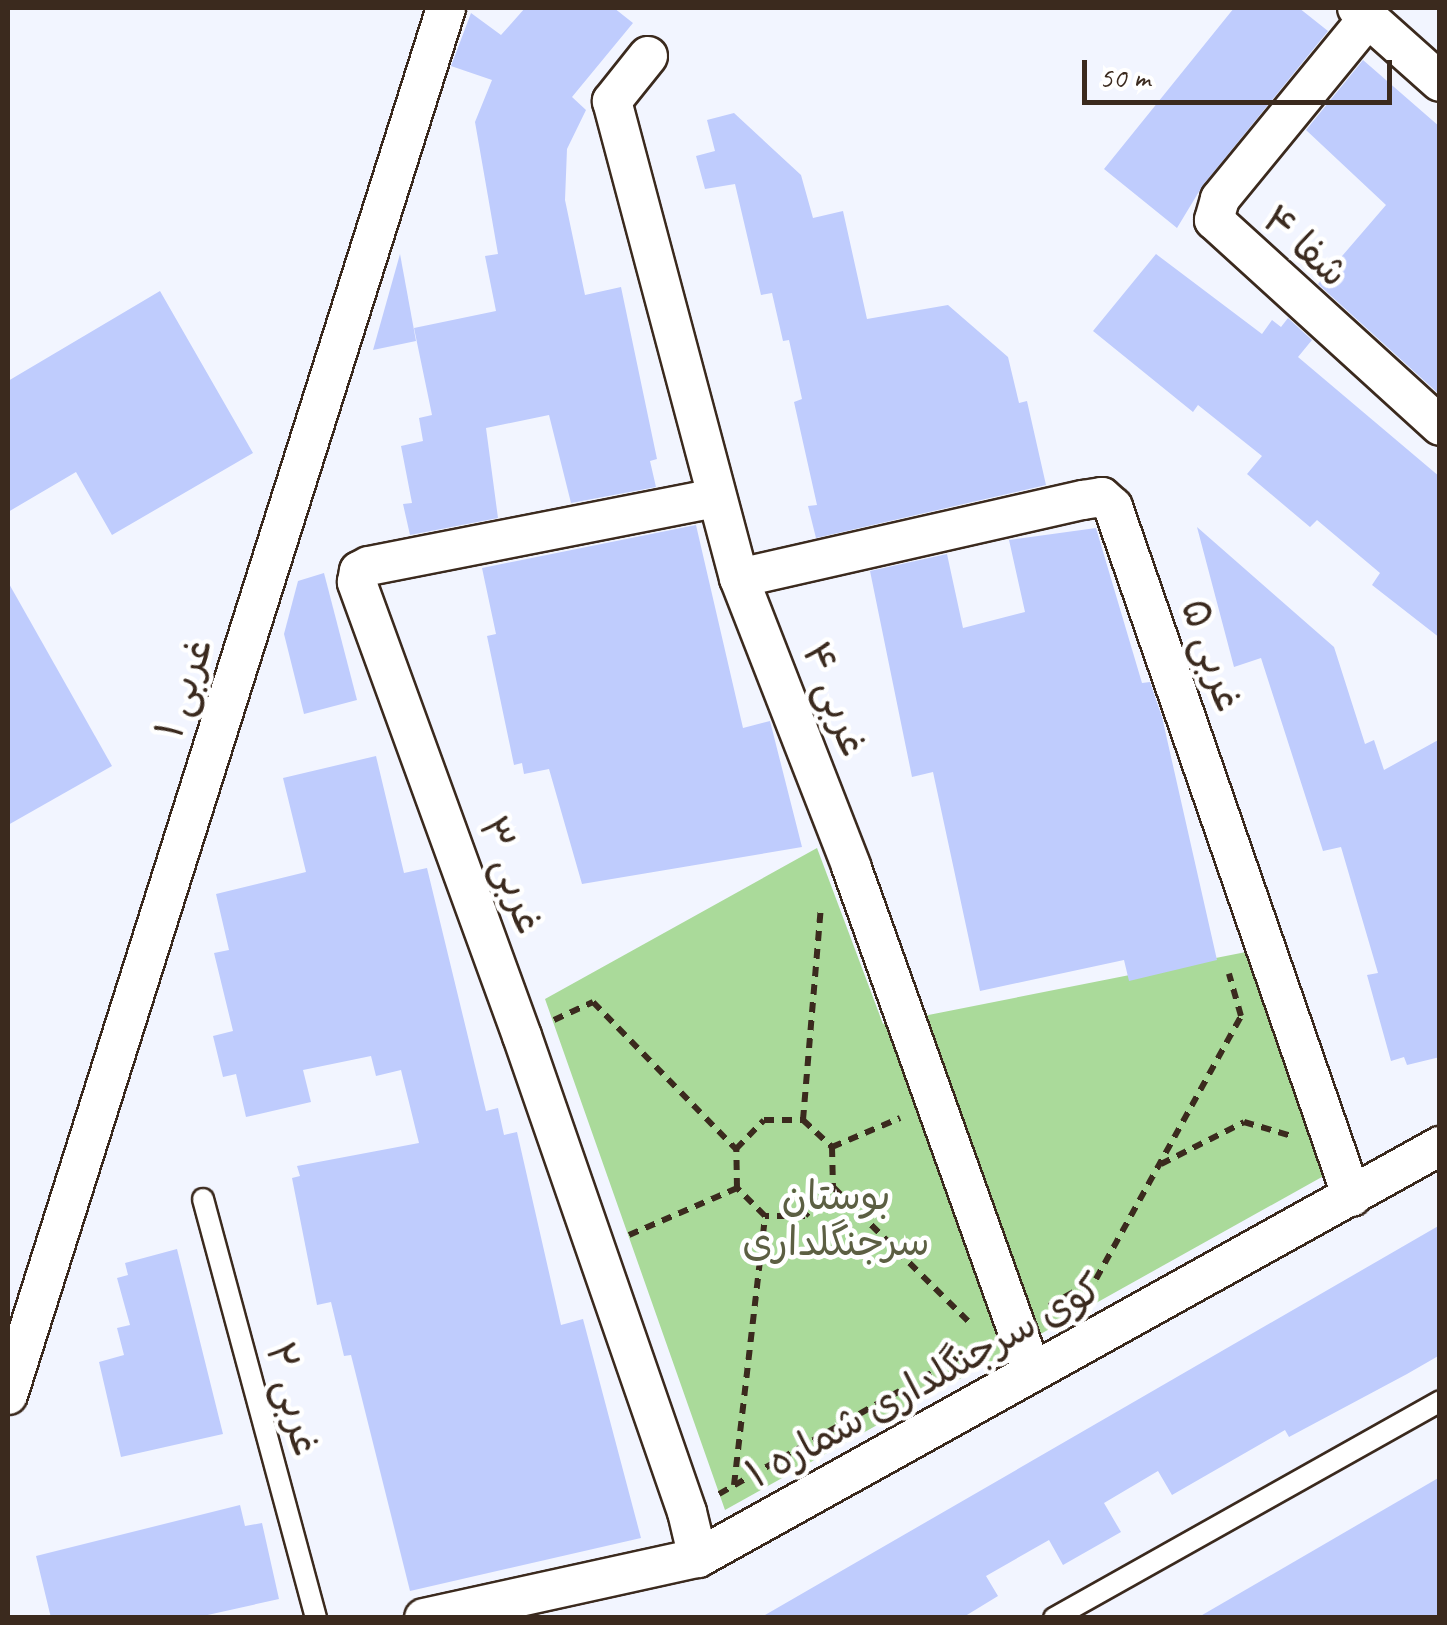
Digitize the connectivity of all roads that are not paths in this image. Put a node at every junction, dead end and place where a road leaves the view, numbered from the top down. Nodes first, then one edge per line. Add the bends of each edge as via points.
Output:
1 (446, 8) edge
2 (1362, 13) edge
3 (648, 56) dead end
4 (1440, 82) edge
5 (1440, 426) edge
6 (716, 498) junction
7 (740, 578) junction
8 (1440, 1146) edge
9 (1352, 1196) junction
10 (203, 1198) dead end
11 (1032, 1372) junction
12 (8, 1395) edge
13 (1440, 1400) edge
14 (698, 1558) junction
15 (316, 1618) edge
16 (424, 1618) edge
17 (1054, 1618) edge

1 - 12 street, غربی ۱
2 - 4 street
2 - 5 street, شفا ۴ via 1220,199 1214,220
3 - 6 street, غربی ۴ via 612,101
6 - 7 street, غربی ۴
6 - 14 street, غربی ۳ via 358,571
7 - 9 street, غربی ۵ via 1083,500 1102,497 1113,508
7 - 11 street, غربی ۴
8 - 9 street, کوی سرجنگلداری شماره ۱
9 - 11 street, کوی سرجنگلداری شماره ۱
10 - 15 lane, غربی ۲
11 - 14 street, کوی سرجنگلداری شماره ۱
13 - 17 lane
14 - 16 street, کوی سرجنگلداری شماره ۱

